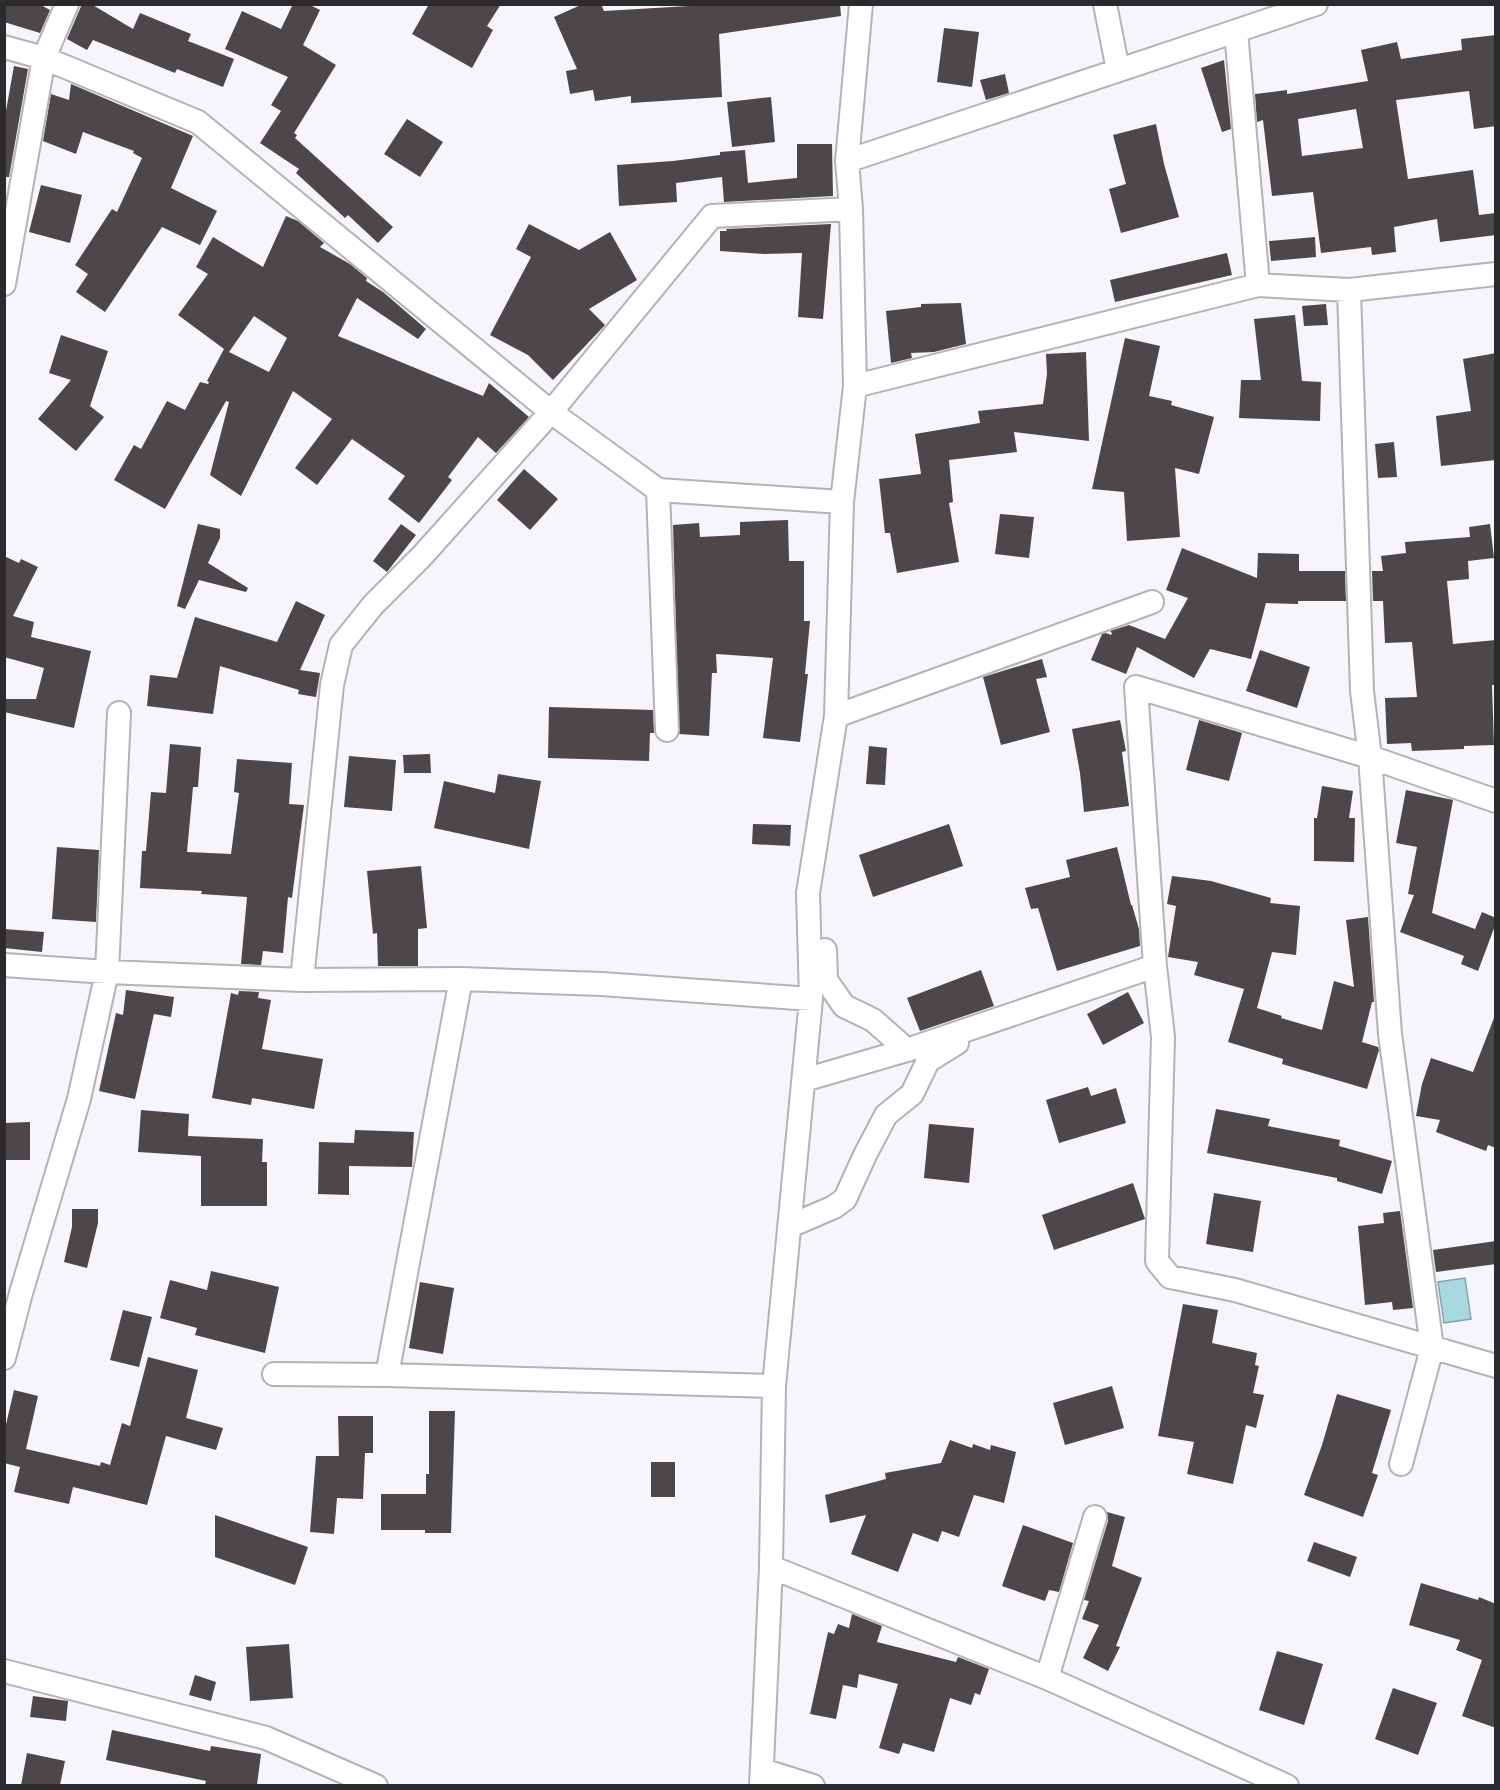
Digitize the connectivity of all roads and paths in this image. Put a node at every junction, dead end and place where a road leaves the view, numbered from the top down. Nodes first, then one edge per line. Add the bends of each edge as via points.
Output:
1 (67, 4) edge
2 (861, 4) edge
3 (1105, 4) edge
4 (1316, 4) edge
5 (1236, 31) junction
6 (4, 47) edge
7 (44, 58) junction
8 (1118, 70) junction
9 (847, 161) junction
10 (850, 210) junction
11 (1496, 274) edge
12 (4, 284) edge
13 (1258, 285) junction
14 (1350, 290) junction
15 (855, 386) junction
16 (551, 411) junction
17 (658, 490) junction
18 (842, 502) junction
19 (1152, 602) dead end
20 (119, 713) dead end
21 (836, 717) junction
22 (667, 729) dead end
23 (1370, 757) junction
24 (1496, 801) edge
25 (808, 893) junction
26 (4, 965) edge
27 (1155, 966) junction
28 (107, 972) junction
29 (461, 979) junction
30 (302, 980) junction
31 (811, 999) junction
32 (991, 1022) junction
33 (907, 1050) junction
34 (804, 1080) junction
35 (790, 1227) junction
36 (1432, 1347) junction
37 (4, 1358) edge
38 (1496, 1366) edge
39 (274, 1374) dead end
40 (387, 1375) junction
41 (774, 1386) junction
42 (1401, 1464) dead end
43 (1095, 1517) dead end
44 (771, 1567) junction
45 (4, 1671) edge
46 (1047, 1678) junction
47 (761, 1778) edge
48 (376, 1785) edge
49 (813, 1785) edge
50 (1287, 1785) edge

1 - 7 street
2 - 9 street
3 - 8 street
4 - 5 street
5 - 8 street
5 - 13 street
6 - 7 street
7 - 12 street
7 - 16 street via 198,122
8 - 9 street
9 - 10 street
10 - 15 street
10 - 16 street via 712,216
11 - 14 street
13 - 14 street
13 - 15 street
14 - 23 street via 1362,692
15 - 18 street
16 - 17 street
16 - 30 street via 341,645 332,685
17 - 18 street
17 - 22 street
18 - 21 street
19 - 21 street
20 - 28 street
21 - 25 street
23 - 24 street
23 - 27 street via 1136,687
23 - 36 street via 1390,1034
25 - 31 street
25 - 33 street via 820,907 826,980 844,1006 873,1020
26 - 28 street
27 - 32 street
27 - 36 street via 1163,1037 1157,1261 1170,1277 1235,1290
28 - 30 street
28 - 37 street via 80,1099
29 - 30 street
29 - 31 street via 602,984
29 - 40 street
31 - 34 street
32 - 33 street
32 - 35 street via 928,1061 912,1094 886,1115 845,1199
33 - 34 street
34 - 35 street
35 - 41 street
36 - 38 street
36 - 42 street
39 - 40 street
40 - 41 street
41 - 44 street
43 - 46 street
44 - 46 street
44 - 47 street
45 - 48 street via 266,1738
46 - 50 street
47 - 49 street

